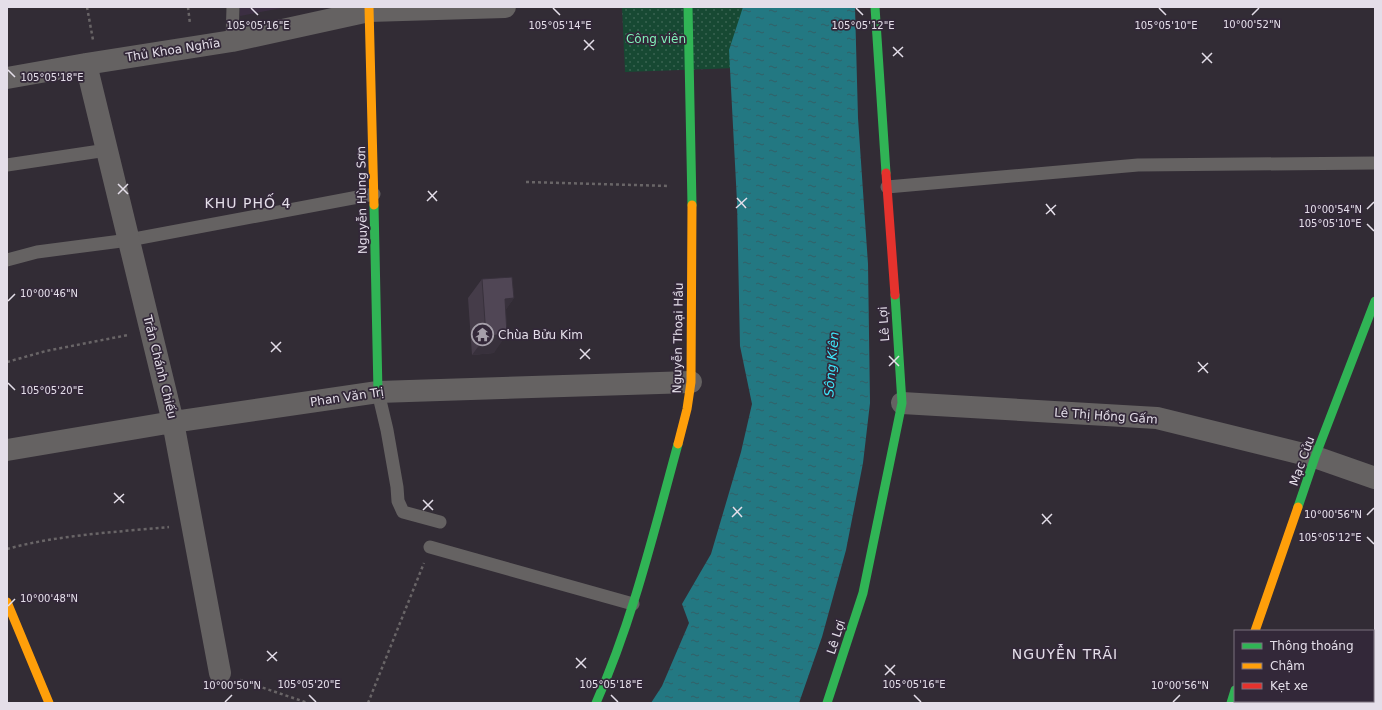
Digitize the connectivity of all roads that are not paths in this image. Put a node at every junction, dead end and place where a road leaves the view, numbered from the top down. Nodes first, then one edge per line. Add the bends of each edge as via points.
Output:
1 (233, 7) edge
2 (505, 7) edge
3 (688, 7) edge
4 (875, 7) edge
5 (369, 9) edge
6 (232, 41) junction
7 (92, 63) junction
8 (7, 78) edge
9 (107, 150) junction
10 (1375, 163) edge
11 (7, 165) edge
12 (887, 187) junction
13 (374, 194) junction
14 (129, 240) junction
15 (7, 260) edge
16 (1374, 308) edge
17 (691, 382) junction
18 (378, 392) junction
19 (902, 403) junction
20 (173, 422) junction
21 (7, 450) edge
22 (1315, 457) junction
23 (1375, 478) edge
24 (440, 522) dead end
25 (430, 547) road end
26 (7, 602) edge
27 (633, 604) junction
28 (1255, 630) edge
29 (220, 673) road end
30 (1234, 693) edge
31 (49, 703) edge
32 (596, 703) edge
33 (827, 703) edge
34 (1231, 703) edge

1 - 6 lane
2 - 5 street, Thủ Khoa Nghĩa
3 - 17 street, Nguyễn Thoại Hầu via 692,186
4 - 12 street, Lê Lợi
5 - 6 street, Thủ Khoa Nghĩa
5 - 13 street, Nguyễn Hùng Sơn
6 - 7 street, Thủ Khoa Nghĩa
7 - 8 street, Thủ Khoa Nghĩa
7 - 9 street, Trần Chánh Chiếu
9 - 11 lane
9 - 14 street, Trần Chánh Chiếu
10 - 12 lane via 1138,165
12 - 19 street, Lê Lợi
13 - 14 lane
13 - 18 street, Nguyễn Hùng Sơn
14 - 15 lane via 37,252
14 - 20 street, Trần Chánh Chiếu
16 - 22 street, Mạc Cửu
17 - 18 street, Phan Văn Trị
17 - 27 street, Nguyễn Thoại Hầu via 680,441
18 - 20 street, Phan Văn Trị
18 - 24 lane via 398,501 403,512
19 - 22 street, Lê Thị Hồng Gấm via 1157,418
19 - 33 street, Lê Lợi via 863,593
20 - 21 street, Phan Văn Trị
20 - 29 street, Trần Chánh Chiếu
22 - 23 street, Lê Thị Hồng Gấm
22 - 28 street, Mạc Cửu
25 - 27 lane
26 - 31 street
27 - 32 street, Nguyễn Thoại Hầu via 611,669
30 - 34 street

